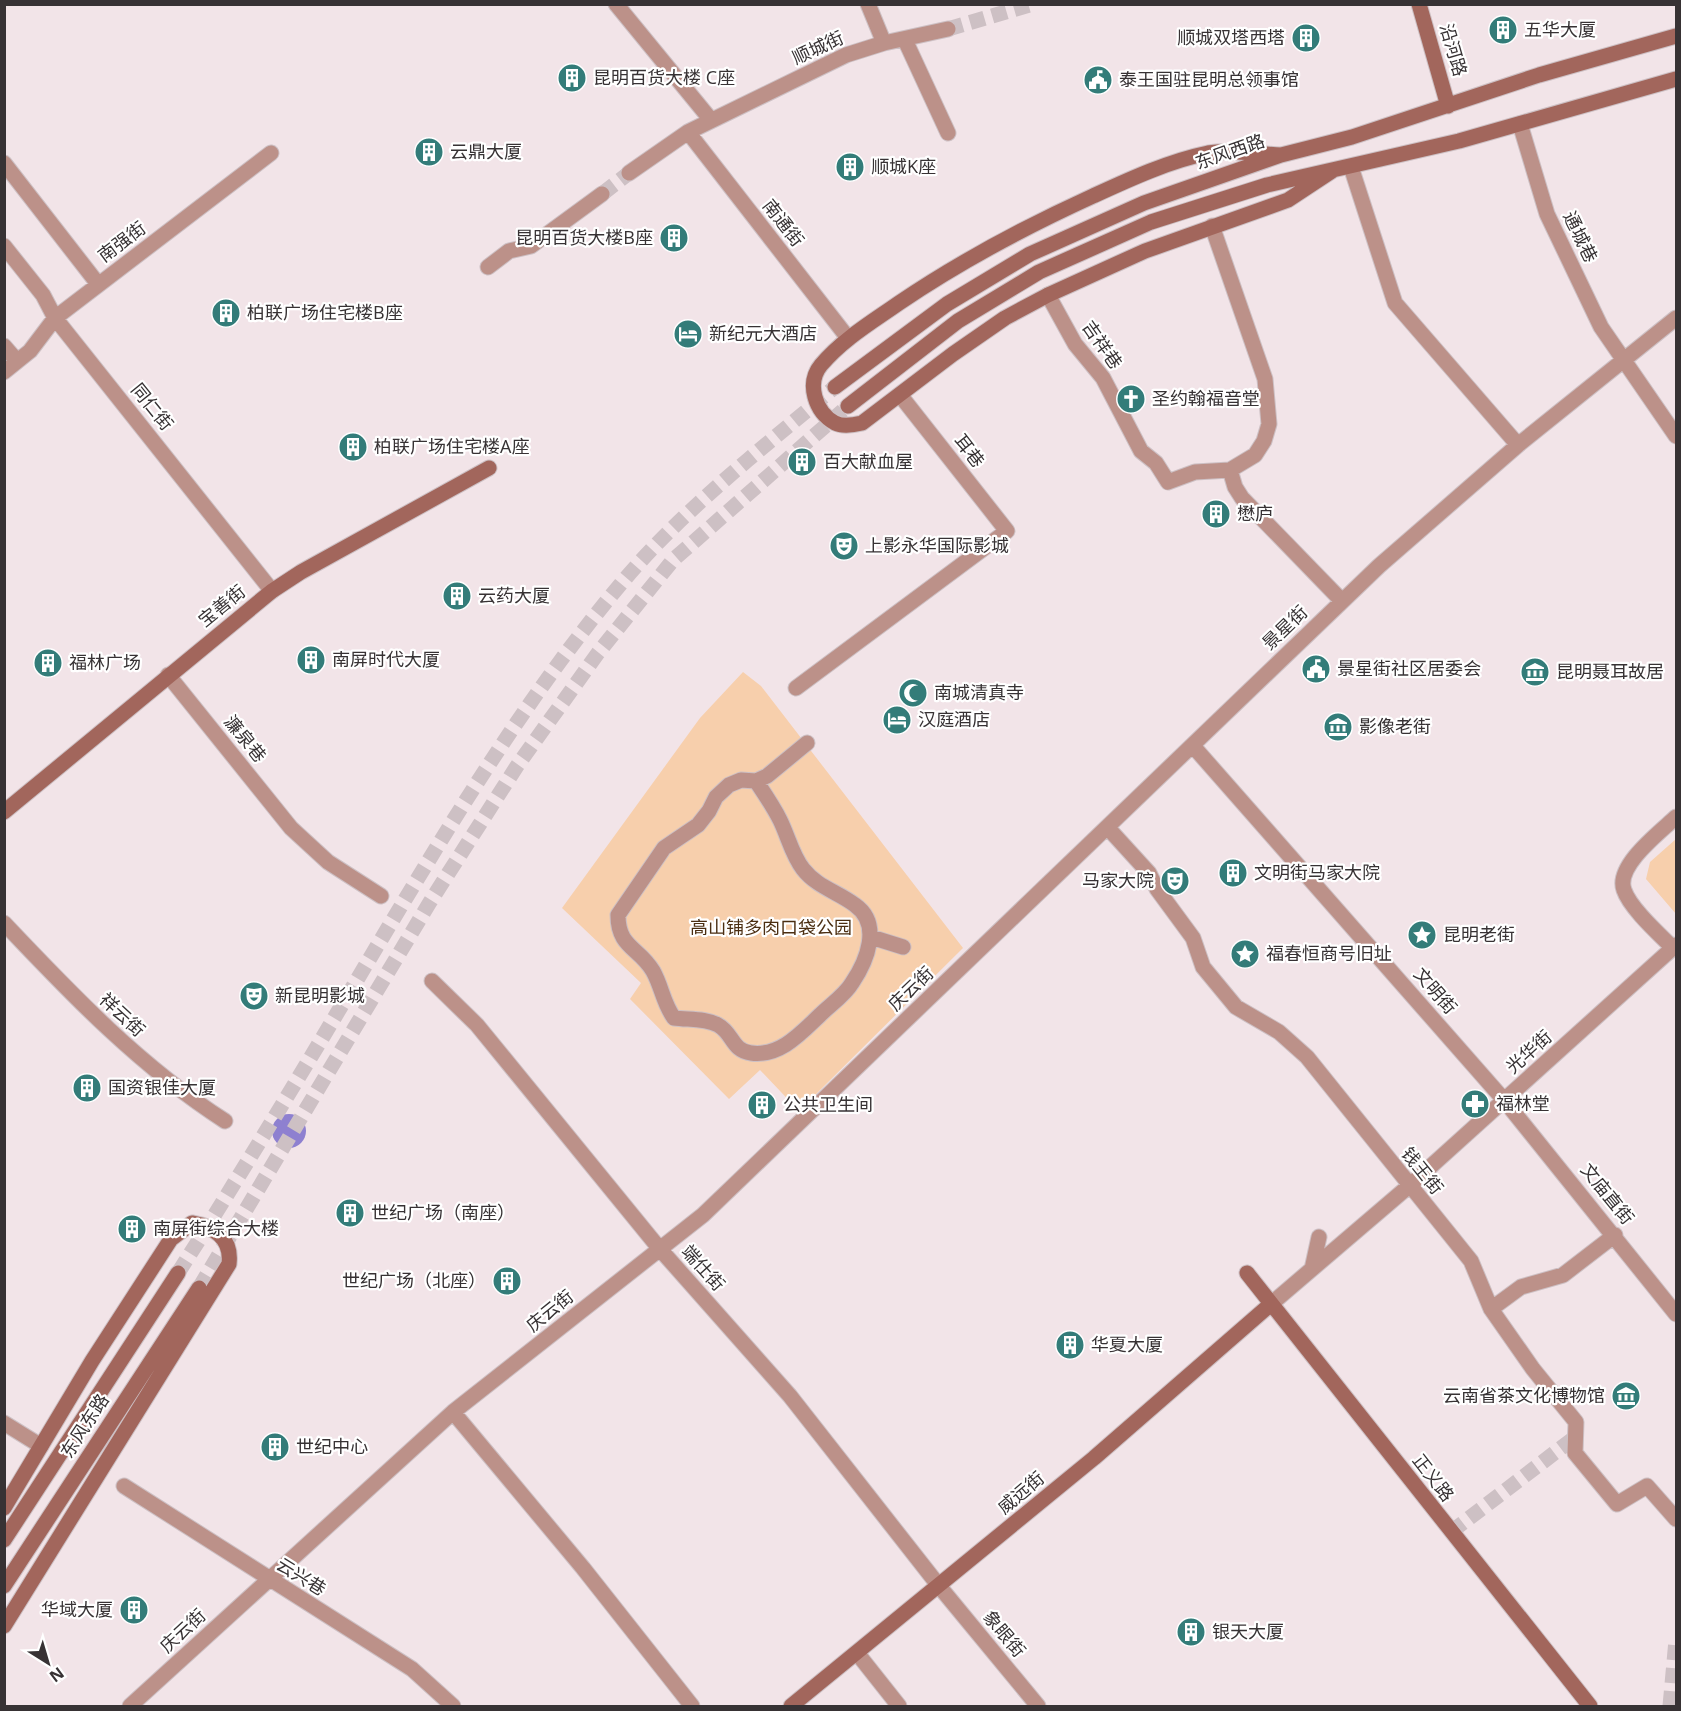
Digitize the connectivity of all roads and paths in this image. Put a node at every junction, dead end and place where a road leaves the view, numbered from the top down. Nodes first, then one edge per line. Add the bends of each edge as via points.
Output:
1 (616, 4) edge
2 (868, 4) edge
3 (1419, 4) edge
4 (948, 29) tunnel mouth
5 (1677, 36) edge
6 (905, 40) junction
7 (884, 43) junction
8 (1677, 79) edge
9 (1448, 106) junction
10 (711, 120) junction
11 (1520, 124) junction
12 (688, 132) junction
13 (948, 133) dead end
14 (271, 153) dead end
15 (1281, 155) junction
16 (4, 163) edge
17 (1351, 167) junction
18 (1332, 171) junction
19 (629, 173) tunnel mouth
20 (602, 194) tunnel mouth
21 (1212, 226) junction
22 (4, 246) edge
23 (488, 267) dead end
24 (98, 284) junction
25 (1048, 295) junction
26 (55, 318) junction
27 (1677, 318) edge
28 (848, 338) junction
29 (4, 346) edge
30 (1623, 358) junction
31 (17, 362) junction
32 (4, 372) edge
33 (835, 387) tunnel mouth
34 (900, 395) junction
35 (848, 406) tunnel mouth
36 (1677, 436) edge
37 (1518, 445) junction
38 (489, 468) dead end
39 (1230, 470) junction
40 (272, 591) junction
41 (1342, 601) junction
42 (168, 675) junction
43 (796, 688) dead end
44 (807, 743) dead end
45 (1193, 746) junction
46 (756, 781) junction
47 (4, 812) edge
48 (1677, 817) edge
49 (1108, 828) junction
50 (381, 896) dead end
51 (4, 923) edge
52 (871, 937) junction
53 (990, 942) joint
54 (1675, 946) edge
55 (903, 947) dead end
56 (432, 981) dead end
57 (1504, 1100) junction
58 (225, 1122) dead end
59 (1406, 1189) junction
60 (1615, 1234) junction
61 (1319, 1237) dead end
62 (659, 1248) junction
63 (1312, 1269) junction
64 (178, 1273) tunnel mouth
65 (1247, 1273) dead end
66 (199, 1288) tunnel mouth
67 (1270, 1304) junction
68 (1491, 1309) junction
69 (1677, 1314) edge
70 (453, 1412) junction
71 (4, 1424) edge
72 (41, 1446) junction
73 (124, 1486) dead end
74 (4, 1508) edge
75 (1677, 1519) edge
76 (4, 1540) edge
77 (270, 1580) junction
78 (4, 1586) edge
79 (939, 1586) junction
80 (4, 1626) edge
81 (857, 1653) junction
82 (451, 1706) edge
83 (130, 1707) edge
84 (692, 1707) edge
85 (791, 1707) edge
86 (899, 1707) edge
87 (1038, 1707) edge
88 (1590, 1707) edge

1 - 10 street
2 - 7 street
3 - 9 main road, 沿河路
4 - 6 street, 顺城街
5 - 9 main road, 东风西路 via 1539,75
6 - 7 street, 顺城街
6 - 13 street
7 - 10 street, 顺城街 via 846,55
8 - 11 main road
9 - 15 main road, 东风西路
10 - 12 street, 顺城街
11 - 17 main road
11 - 30 street, 通城巷 via 1547,214 1602,327
12 - 19 street, 顺城街
12 - 28 street, 南通街
14 - 24 street, 南强街
15 - 28 main road via 1210,153 1138,176 1040,220 954,266
15 - 33 main road, 东风西路 via 1144,203 1030,254 947,304
16 - 24 street
17 - 18 main road
17 - 37 street via 1395,303
18 - 21 main road via 1288,200
18 - 35 main road via 1267,185 1151,222 1039,272 958,321
20 - 23 street via 531,246 509,251
21 - 25 main road via 1145,250
21 - 39 street via 1264,380 1269,407 1264,441 1255,455
22 - 26 street, 同仁街 via 43,294
24 - 26 street, 南强街
25 - 34 main road via 988,330
25 - 39 street, 吉祥巷 via 1076,344 1103,378 1141,452 1156,464 1168,482 1195,472
26 - 31 street, 南强街
26 - 40 street, 同仁街
27 - 30 street, 景星街
28 - 34 main road via 819,367 814,381 813,394 826,415 836,424 862,423
29 - 31 street
30 - 36 street, 通城巷
30 - 37 street, 景星街
31 - 32 street, 南强街
34 - 43 street, 耳巷 via 1007,531
37 - 41 street, 景星街
38 - 40 main road, 宝善街
39 - 41 street via 1242,498
40 - 42 main road, 宝善街
41 - 45 street, 景星街
42 - 47 main road, 宝善街
42 - 50 street, 濂泉巷 via 291,828 328,862
44 - 46 street
45 - 49 street, 景星街
45 - 57 street, 文明街
46 - 52 street via 780,819 802,868 821,886 861,910
46 - 52 street via 741,780 716,797 698,825 664,848 618,915 621,938 652,970 669,1012 674,1018 717,1024 742,1051 772,1053 804,1030 852,984
48 - 54 street via 1633,860 1623,881 1628,898
49 - 53 street, 景星街
49 - 59 street, 钱王街 via 1149,873 1193,938 1203,967 1236,1007 1279,1032 1307,1057
51 - 58 street, 祥云街 via 119,1041 180,1092
52 - 55 street
53 - 62 street, 庆云街 via 703,1215
54 - 57 street, 光华街
56 - 62 street, 端仕街 via 477,1025
57 - 59 street, 光华街
57 - 60 street, 文庙直街
59 - 63 street, 光华街
59 - 68 street, 钱王街 via 1472,1262
60 - 68 street via 1563,1275 1521,1287
60 - 69 street, 文庙直街
61 - 63 street
62 - 70 street, 庆云街
62 - 79 street, 端仕街 via 790,1396
63 - 67 street, 光华街
64 - 76 main road, 东风东路
65 - 67 main road, 正义路
66 - 78 main road, 东风东路
67 - 79 main road, 威远街 via 1094,1458
67 - 88 main road, 正义路
68 - 75 street, 钱王街 via 1576,1422 1575,1453 1617,1504 1647,1486
70 - 77 street, 庆云街
70 - 84 street
71 - 72 street
72 - 74 main road
72 - 80 main road via 171,1239 192,1223 216,1230 228,1245 229,1264
73 - 77 street, 云兴巷
77 - 82 street, 云兴巷 via 412,1669
77 - 83 street, 庆云街
79 - 81 main road, 威远街
79 - 87 street, 象眼街
81 - 85 main road, 威远街
81 - 86 street

